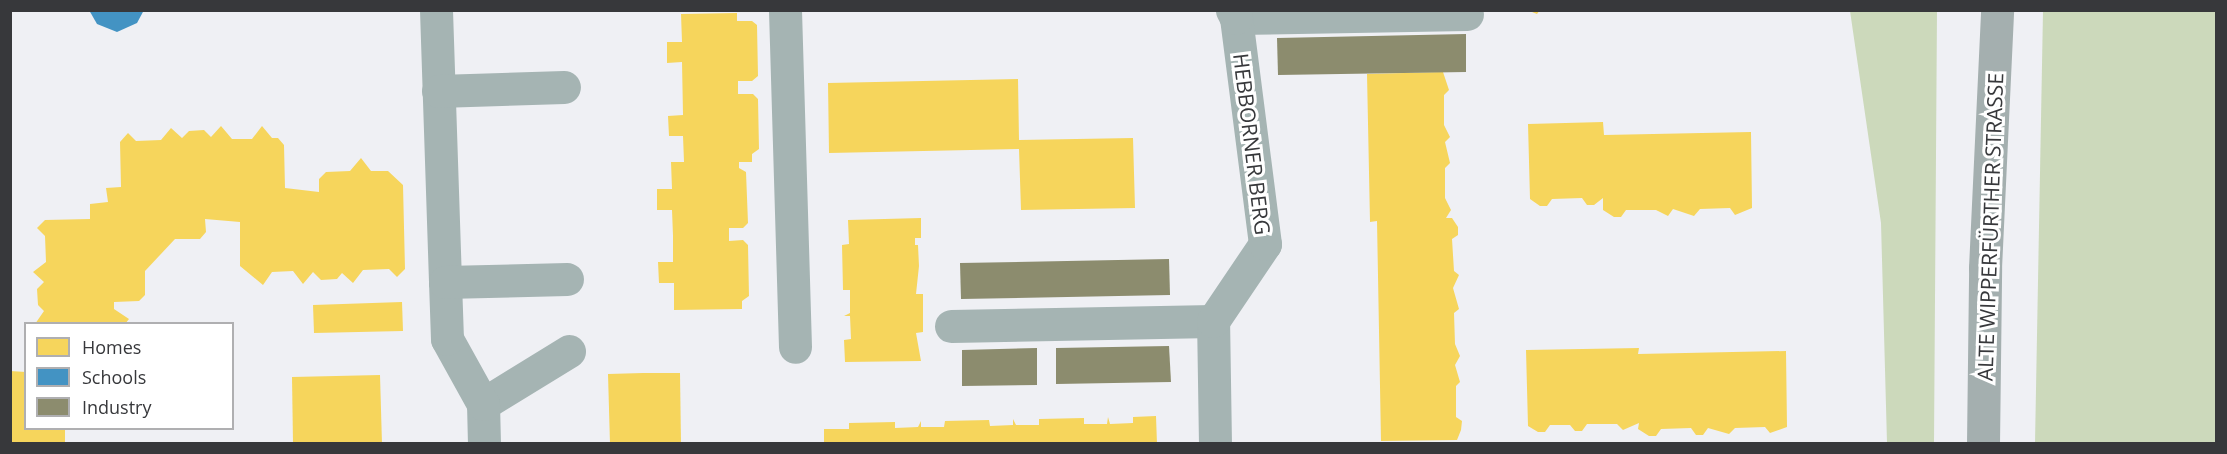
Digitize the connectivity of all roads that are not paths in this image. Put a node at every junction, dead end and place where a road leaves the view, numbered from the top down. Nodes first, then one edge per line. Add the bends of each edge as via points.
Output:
1 (436, 10) edge
2 (785, 10) edge
3 (1997, 10) edge
4 (1234, 14) edge
5 (1467, 14) dead end
6 (564, 87) dead end
7 (438, 91) junction
8 (567, 279) dead end
9 (445, 282) junction
10 (1213, 321) junction
11 (951, 326) dead end
12 (795, 347) dead end
13 (569, 351) dead end
14 (483, 404) junction
15 (484, 444) edge
16 (1215, 444) edge
17 (1983, 444) edge

1 - 7 street
2 - 12 street
3 - 17 main road, ALTE WIPPERFÜRTHER STRASSE via 1985,268
4 - 5 street
4 - 10 street, HEBBORNER BERG via 1265,244
6 - 7 street
7 - 9 street
8 - 9 street
9 - 14 street via 447,339
10 - 11 street
10 - 16 street
13 - 14 street
14 - 15 street

